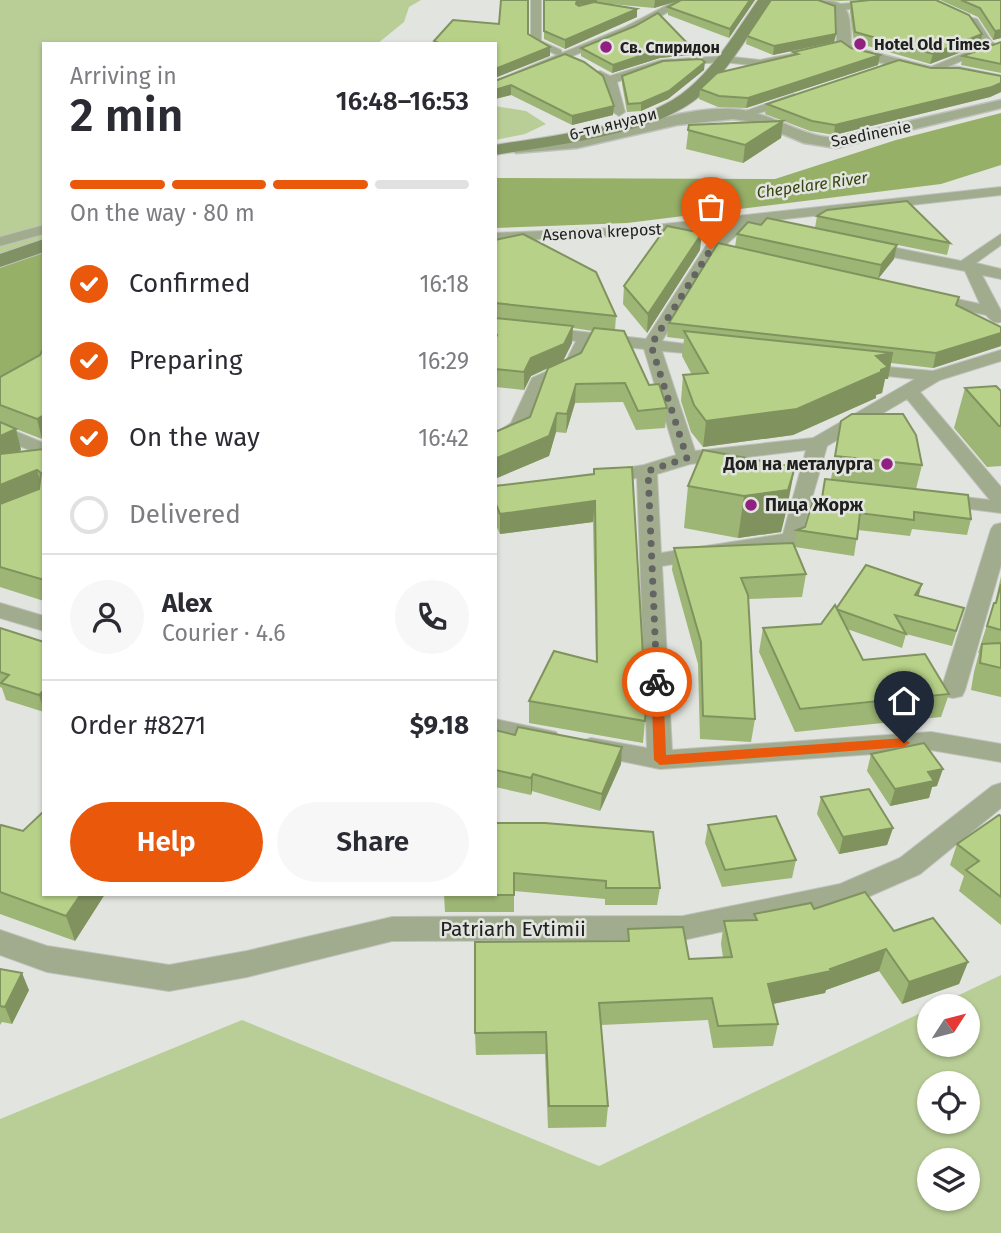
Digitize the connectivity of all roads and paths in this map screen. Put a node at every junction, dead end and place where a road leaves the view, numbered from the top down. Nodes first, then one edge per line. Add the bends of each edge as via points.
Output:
1 (536, 0) edge
2 (685, 0) edge
3 (765, 0) edge
4 (809, 0) edge
5 (928, 1) edge
6 (840, 7) junction
7 (947, 10) edge
8 (632, 11) edge
9 (658, 15) junction
10 (995, 45) edge
11 (808, 53) edge
12 (723, 59) junction
13 (577, 61) junction
14 (900, 64) junction
15 (497, 70) edge
16 (930, 71) junction
17 (873, 72) edge
18 (514, 77) junction
19 (611, 80) junction
20 (1001, 80) edge
21 (497, 84) edge
22 (807, 93) edge
23 (1001, 104) edge
24 (619, 112) dead end
25 (740, 115) junction
26 (497, 150) edge
27 (497, 150) edge
28 (1001, 191) edge
29 (748, 221) junction
30 (42, 230) edge
31 (813, 235) edge
32 (1001, 238) edge
33 (498, 239) edge
34 (0, 242) edge
35 (852, 244) edge
36 (42, 246) edge
37 (711, 249) junction
38 (735, 254) edge
39 (0, 261) edge
40 (969, 269) junction
41 (1001, 274) edge
42 (915, 295) edge
43 (996, 316) edge
44 (497, 327) edge
45 (587, 337) junction
46 (651, 345) junction
47 (732, 354) edge
48 (1001, 355) edge
49 (840, 366) edge
50 (934, 376) junction
51 (910, 392) junction
52 (0, 431) edge
53 (497, 442) edge
54 (818, 443) junction
55 (42, 449) edge
56 (687, 458) junction
57 (648, 471) junction
58 (578, 480) edge
59 (918, 497) edge
60 (1001, 500) edge
61 (1001, 507) edge
62 (1001, 528) edge
63 (651, 561) junction
64 (0, 610) edge
65 (42, 623) edge
66 (953, 690) dead end
67 (497, 728) edge
68 (1001, 752) edge
69 (660, 760) junction
70 (1001, 793) edge
71 (0, 942) edge

1 - 13 street via 536,43
2 - 9 street
3 - 12 main road, 6-ти януари
4 - 6 street
5 - 6 street
6 - 14 street via 844,11 838,47
7 - 10 street via 973,21
8 - 9 street
9 - 13 street
10 - 16 street
11 - 12 street via 760,63
12 - 19 street via 661,63
12 - 26 main road, 6-ти януари via 695,91 664,111
13 - 18 street
13 - 19 street
14 - 16 street
14 - 17 street
15 - 18 street
16 - 20 street
18 - 21 street
19 - 24 street
22 - 25 street
23 - 25 street, Saedinenie via 827,144
25 - 27 street, Saedinenie via 678,120 571,144
28 - 29 street, Asenova krepost
29 - 31 street
29 - 33 street, Asenova krepost
29 - 37 street
30 - 34 street
32 - 40 street via 968,262
35 - 40 street
36 - 39 main road
37 - 38 street
37 - 46 street
40 - 41 street
40 - 43 street
42 - 43 street
44 - 45 street
45 - 46 street
45 - 53 street via 572,366 538,382 519,426
46 - 47 street
46 - 56 street
48 - 50 street
49 - 50 street
50 - 51 street
51 - 54 street
51 - 60 street
52 - 55 street
54 - 56 street
54 - 63 street via 814,486 792,540
56 - 57 street
57 - 58 street
57 - 63 street
59 - 61 street
62 - 66 street
63 - 69 street
64 - 65 street
67 - 69 street
68 - 69 street via 931,741
70 - 71 street, Patriarh Evtimii via 910,866 844,895 682,928 392,929 169,978 47,959

